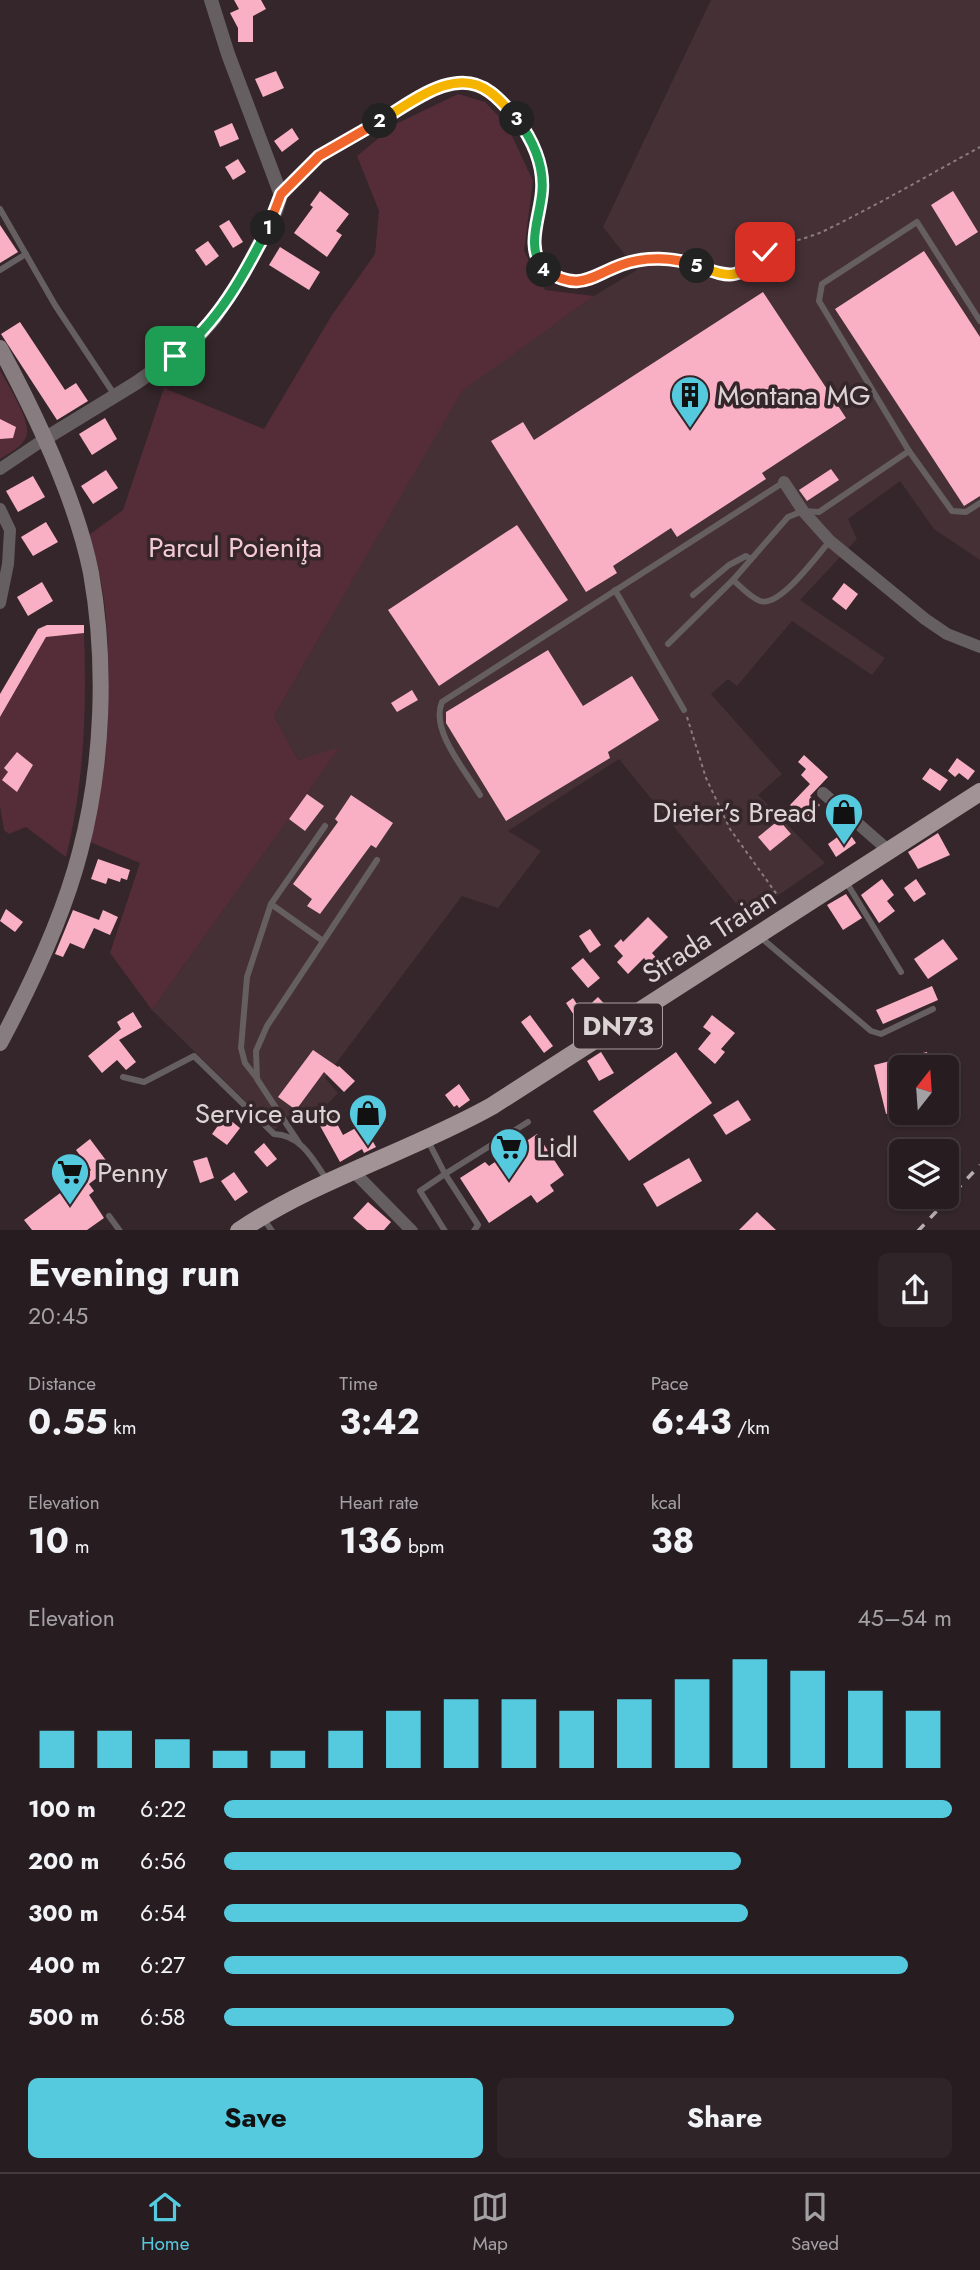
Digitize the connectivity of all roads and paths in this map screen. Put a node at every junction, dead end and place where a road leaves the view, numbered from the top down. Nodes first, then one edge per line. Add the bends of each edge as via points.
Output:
1 (211, 0) edge
2 (980, 147) edge
3 (281, 194) junction
4 (0, 209) edge
5 (26, 254) junction
6 (0, 270) edge
7 (980, 321) edge
8 (0, 348) edge
9 (115, 396) junction
10 (46, 438) junction
11 (909, 451) junction
12 (0, 470) edge
13 (784, 482) joint
14 (980, 503) edge
15 (0, 509) edge
16 (803, 511) junction
17 (830, 541) junction
18 (751, 559) junction
19 (733, 580) junction
20 (615, 590) junction
21 (692, 595) dead end
22 (0, 603) edge
23 (668, 644) dead end
24 (980, 647) edge
25 (684, 710) joint
26 (980, 792) edge
27 (823, 793) dead end
28 (480, 795) dead end
29 (325, 826) dead end
30 (888, 850) junction
31 (377, 860) dead end
32 (844, 878) junction
33 (778, 895) dead end
34 (271, 904) junction
35 (757, 934) junction
36 (323, 941) junction
37 (901, 972) dead end
38 (933, 1009) dead end
39 (0, 1043) edge
40 (123, 1077) dead end
41 (257, 1079) junction
42 (528, 1122) dead end
43 (426, 1139) junction
44 (299, 1143) junction
45 (353, 1171) junction
46 (444, 1174) junction
47 (328, 1182) junction
48 (110, 1216) dead end
49 (267, 1223) edge
50 (120, 1230) edge
51 (239, 1230) edge
52 (412, 1230) edge
53 (445, 1230) edge
54 (474, 1230) edge

1 - 3 street
2 - 3 path via 824,231 765,252 743,273 730,276 660,258 618,266 586,281 545,271 533,248 542,189 532,142 500,100 470,82 431,91 319,156
3 - 9 street via 262,241 214,319 184,349
4 - 5 lane
5 - 6 lane
5 - 9 lane
7 - 11 lane via 917,222 822,284 819,301
8 - 10 main road
9 - 10 street
10 - 12 street
10 - 39 main road via 90,573 99,651 97,744 80,854 57,919
11 - 14 lane via 952,512 966,512
11 - 16 lane via 819,512
13 - 16 street
13 - 20 lane
15 - 22 street via 9,530
16 - 17 street
16 - 18 lane via 788,517
17 - 19 lane via 772,601 759,601
17 - 24 street via 925,619
18 - 19 lane
18 - 21 lane via 746,556 729,565
19 - 23 lane
20 - 25 lane
20 - 28 lane via 442,702 439,727
25 - 33 path via 706,778 730,829
26 - 30 main road, Strada Traian / DN73
27 - 30 street
29 - 34 lane
30 - 32 main road, Strada Traian / DN73
31 - 36 lane
32 - 35 main road, Strada Traian / DN73
32 - 37 lane
34 - 36 lane
34 - 41 lane via 247,976 243,1007 241,1048
35 - 38 lane via 871,1031 881,1034
35 - 43 main road, Strada Traian / DN73 via 529,1083
36 - 41 lane via 267,1026 256,1051
40 - 44 lane via 144,1083 194,1056 274,1134 286,1134
41 - 44 lane
42 - 46 lane
43 - 45 main road, Strada Traian / DN73
43 - 46 lane
44 - 47 lane
45 - 47 main road, Strada Traian / DN73
45 - 52 street
46 - 53 lane via 420,1191
46 - 54 lane via 478,1225
47 - 49 main road, Strada Traian / DN73
48 - 50 lane
49 - 51 main road, Strada Traian / DN73

